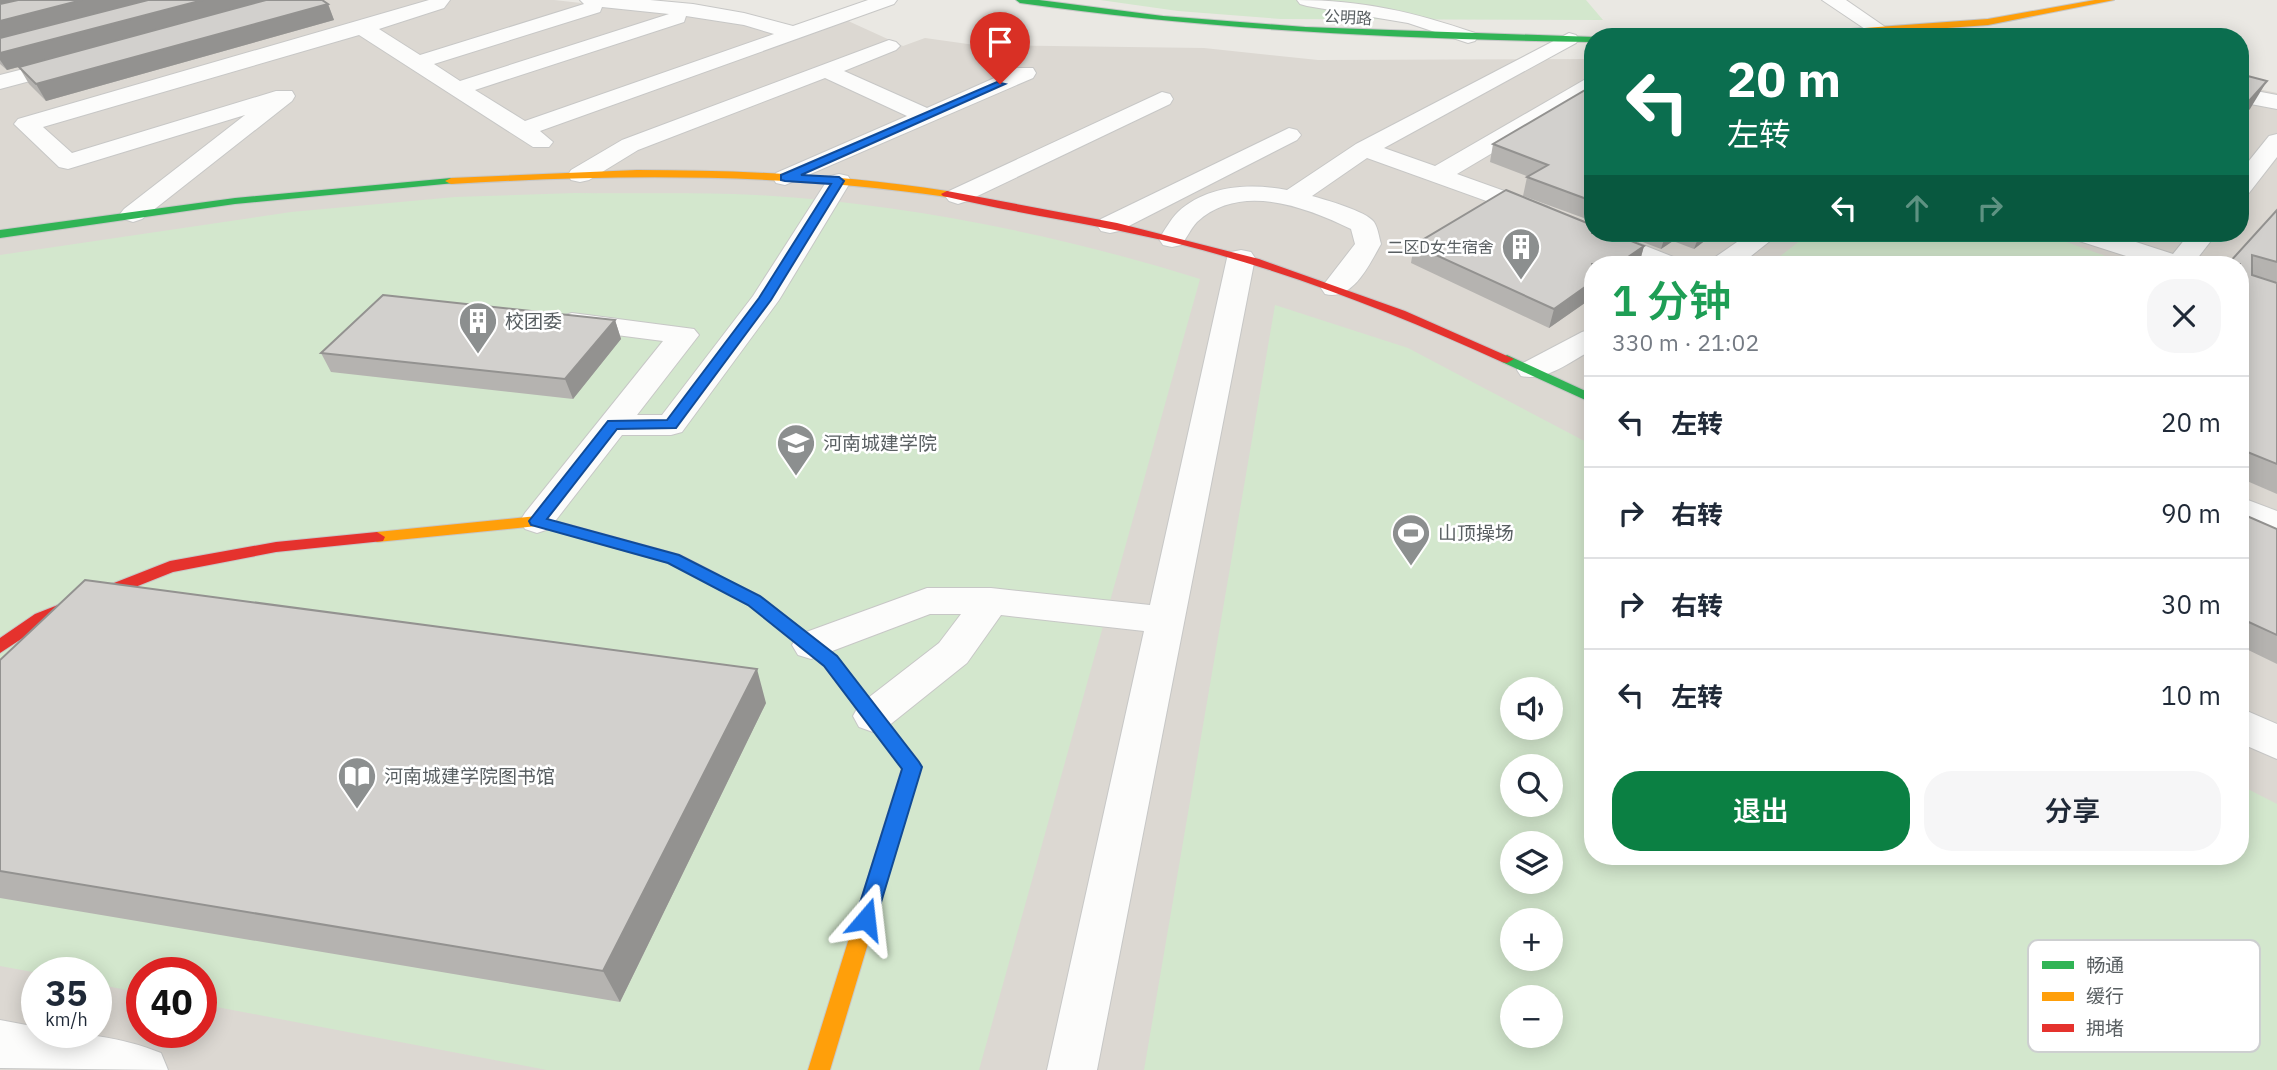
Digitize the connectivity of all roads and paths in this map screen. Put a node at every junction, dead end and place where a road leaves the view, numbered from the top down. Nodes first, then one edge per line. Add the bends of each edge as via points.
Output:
1 (440, 0) edge
2 (887, 0) edge
3 (1020, 0) edge
4 (1307, 0) edge
5 (1832, 0) edge
6 (2110, 0) edge
7 (592, 4) edge
8 (677, 18) dead end
9 (361, 27) junction
10 (1876, 28) edge
11 (1911, 28) edge
12 (1468, 37) junction
13 (782, 38) dead end
14 (1569, 39) junction
15 (1584, 39) edge
16 (889, 46) dead end
17 (92, 57) edge
18 (239, 63) junction
19 (416, 63) junction
20 (825, 70) junction
21 (1025, 74) dead end
22 (0, 82) edge
23 (457, 89) junction
24 (1584, 90) edge
25 (284, 96) junction
26 (2249, 97) edge
27 (0, 98) edge
28 (1162, 99) dead end
29 (2277, 102) edge
30 (926, 116) junction
31 (26, 124) junction
32 (522, 130) junction
33 (0, 132) edge
34 (1289, 135) dead end
35 (2277, 141) edge
36 (546, 145) dead end
37 (1364, 149) junction
38 (580, 175) junction
39 (1438, 175) junction
40 (2249, 177) edge
41 (785, 178) junction
42 (839, 181) junction
43 (958, 196) junction
44 (1291, 199) junction
45 (133, 214) junction
46 (1110, 225) junction
47 (1584, 231) edge
48 (0, 234) edge
49 (1172, 239) junction
50 (1612, 242) edge
51 (1755, 242) edge
52 (2110, 242) edge
53 (2196, 242) edge
54 (1646, 256) edge
55 (1735, 256) edge
56 (2153, 256) edge
57 (2185, 256) edge
58 (1241, 258) junction
59 (1335, 288) junction
60 (547, 320) edge
61 (1584, 342) edge
62 (1532, 370) junction
63 (1584, 396) edge
64 (613, 425) junction
65 (2249, 512) edge
66 (537, 521) junction
67 (2277, 524) edge
68 (991, 601) junction
69 (1166, 620) junction
70 (811, 645) junction
71 (0, 646) edge
72 (873, 716) junction
73 (2249, 729) edge
74 (2277, 743) edge
75 (0, 1044) edge
76 (123, 1068) edge
77 (819, 1070) edge
78 (1072, 1070) edge

1 - 9 street
2 - 7 street via 793,33 741,18
3 - 12 street, 公明路 via 1223,26
4 - 12 street via 1412,18
5 - 10 street
6 - 11 street via 2001,19
7 - 19 street
8 - 23 street
9 - 18 street
9 - 19 street
12 - 14 street, 公明路
13 - 32 street
14 - 15 street, 公明路
14 - 37 street
16 - 20 street
17 - 22 street
18 - 25 street
18 - 31 street
19 - 23 street
20 - 30 street
20 - 38 street via 630,145
21 - 30 street
23 - 32 street
24 - 39 street
25 - 31 street via 68,162
25 - 45 street
26 - 29 street
27 - 31 street
28 - 43 street
30 - 41 street
31 - 33 street
32 - 36 street
34 - 46 street
35 - 40 street
37 - 39 street
37 - 44 street
38 - 41 street
38 - 45 street via 410,184
39 - 47 street
41 - 42 street
42 - 43 street
42 - 64 street via 765,300 671,425
43 - 46 street
44 - 49 street via 1263,192 1225,195 1188,217
44 - 59 street via 1363,225 1368,244
45 - 48 street
46 - 49 street
49 - 58 street
50 - 54 street
51 - 55 street
52 - 56 street
53 - 57 street
58 - 59 street
58 - 69 street
59 - 62 street
60 - 64 street via 684,335
61 - 62 street
62 - 63 street
64 - 66 street
65 - 67 street
66 - 70 street via 674,559 754,600
66 - 71 street via 276,547 170,567 41,618
68 - 69 street
68 - 70 street via 927,601
68 - 72 street via 953,653
69 - 78 street
70 - 72 street via 830,661
72 - 77 street via 912,767
73 - 74 street
75 - 76 street

